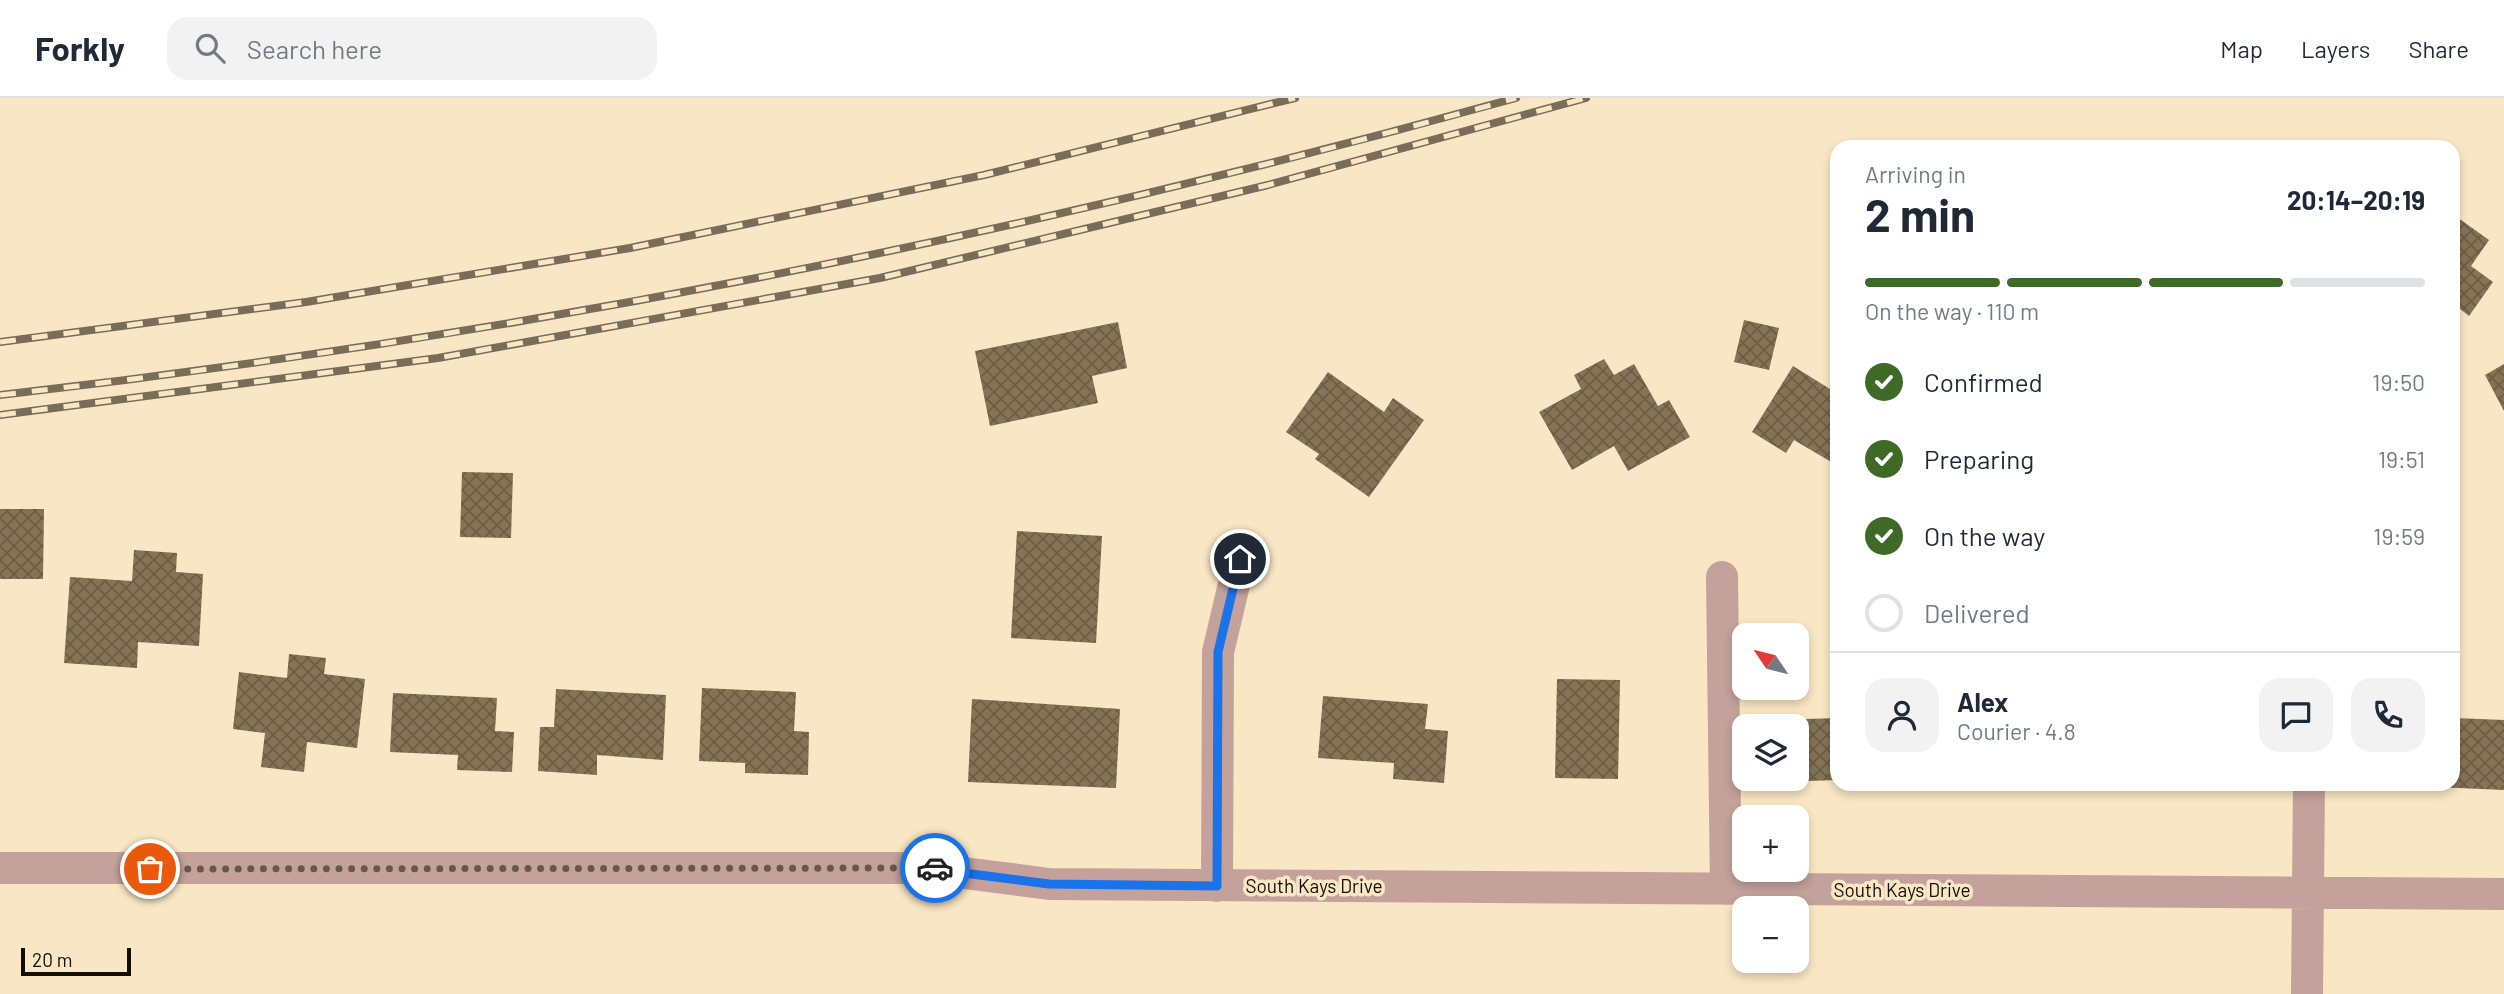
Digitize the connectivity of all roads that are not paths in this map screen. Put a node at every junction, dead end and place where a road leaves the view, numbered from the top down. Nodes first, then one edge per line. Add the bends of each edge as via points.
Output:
1 (1240, 559) dead end
2 (1722, 577) dead end
3 (2309, 791) edge
4 (0, 868) edge
5 (1217, 886) junction
6 (1726, 889) junction
7 (2309, 893) junction
8 (2504, 894) edge
9 (2307, 994) edge

1 - 5 street via 1218,652
2 - 6 street
3 - 7 street
4 - 5 street, South Kays Drive via 956,868 964,873 1049,884
5 - 6 street, South Kays Drive
6 - 7 street, South Kays Drive
7 - 8 street, South Kays Drive
7 - 9 street

